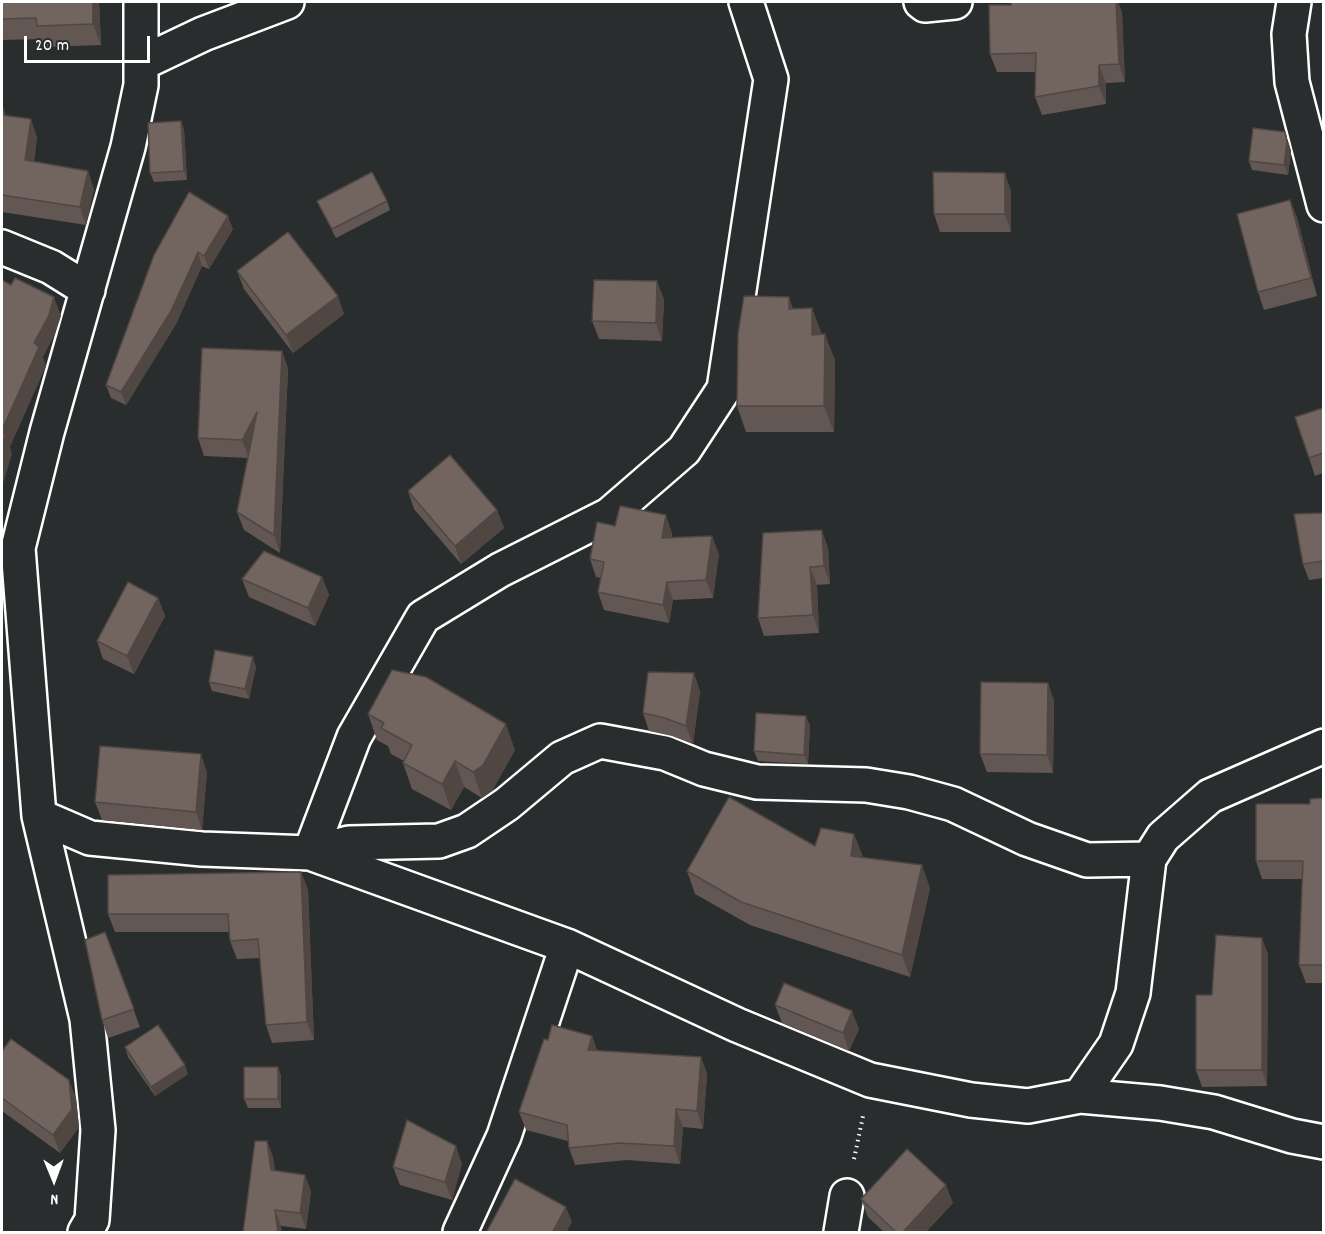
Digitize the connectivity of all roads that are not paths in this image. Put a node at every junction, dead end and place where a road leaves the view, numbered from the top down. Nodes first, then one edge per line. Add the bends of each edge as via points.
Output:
1 (141, 2) edge
2 (287, 2) edge
3 (746, 2) edge
4 (921, 2) edge
5 (955, 2) edge
6 (1294, 2) edge
7 (142, 63) junction
8 (1323, 205) edge
9 (2, 247) edge
10 (88, 290) junction
11 (11, 590) edge
12 (1323, 746) edge
13 (39, 816) junction
14 (310, 853) junction
15 (1149, 859) junction
16 (567, 946) junction
17 (1080, 1096) junction
18 (1323, 1143) edge
19 (847, 1196) road end
20 (85, 1233) edge
21 (460, 1233) edge
22 (841, 1233) edge

1 - 7 street
2 - 7 street via 203,34
3 - 14 street via 771,79 724,388 684,450 609,515 500,570 423,617 354,737
4 - 5 street
6 - 8 street via 1289,34 1292,82
7 - 10 street via 128,147
9 - 10 street via 51,267
10 - 11 street via 46,432
11 - 13 street
12 - 15 street via 1210,796 1163,837
13 - 14 street via 90,838 202,849
13 - 20 street via 87,1019 98,1130 92,1220
14 - 15 street via 349,843 439,841 467,831 562,758 600,741 664,753 704,769 757,782 866,785 909,792 953,804 1078,858
14 - 16 street
15 - 17 street via 1133,993 1116,1044
16 - 17 street via 736,1025 870,1080 971,1100 1028,1106
16 - 21 street via 504,1136
17 - 18 street via 1160,1102 1214,1112
19 - 22 street

